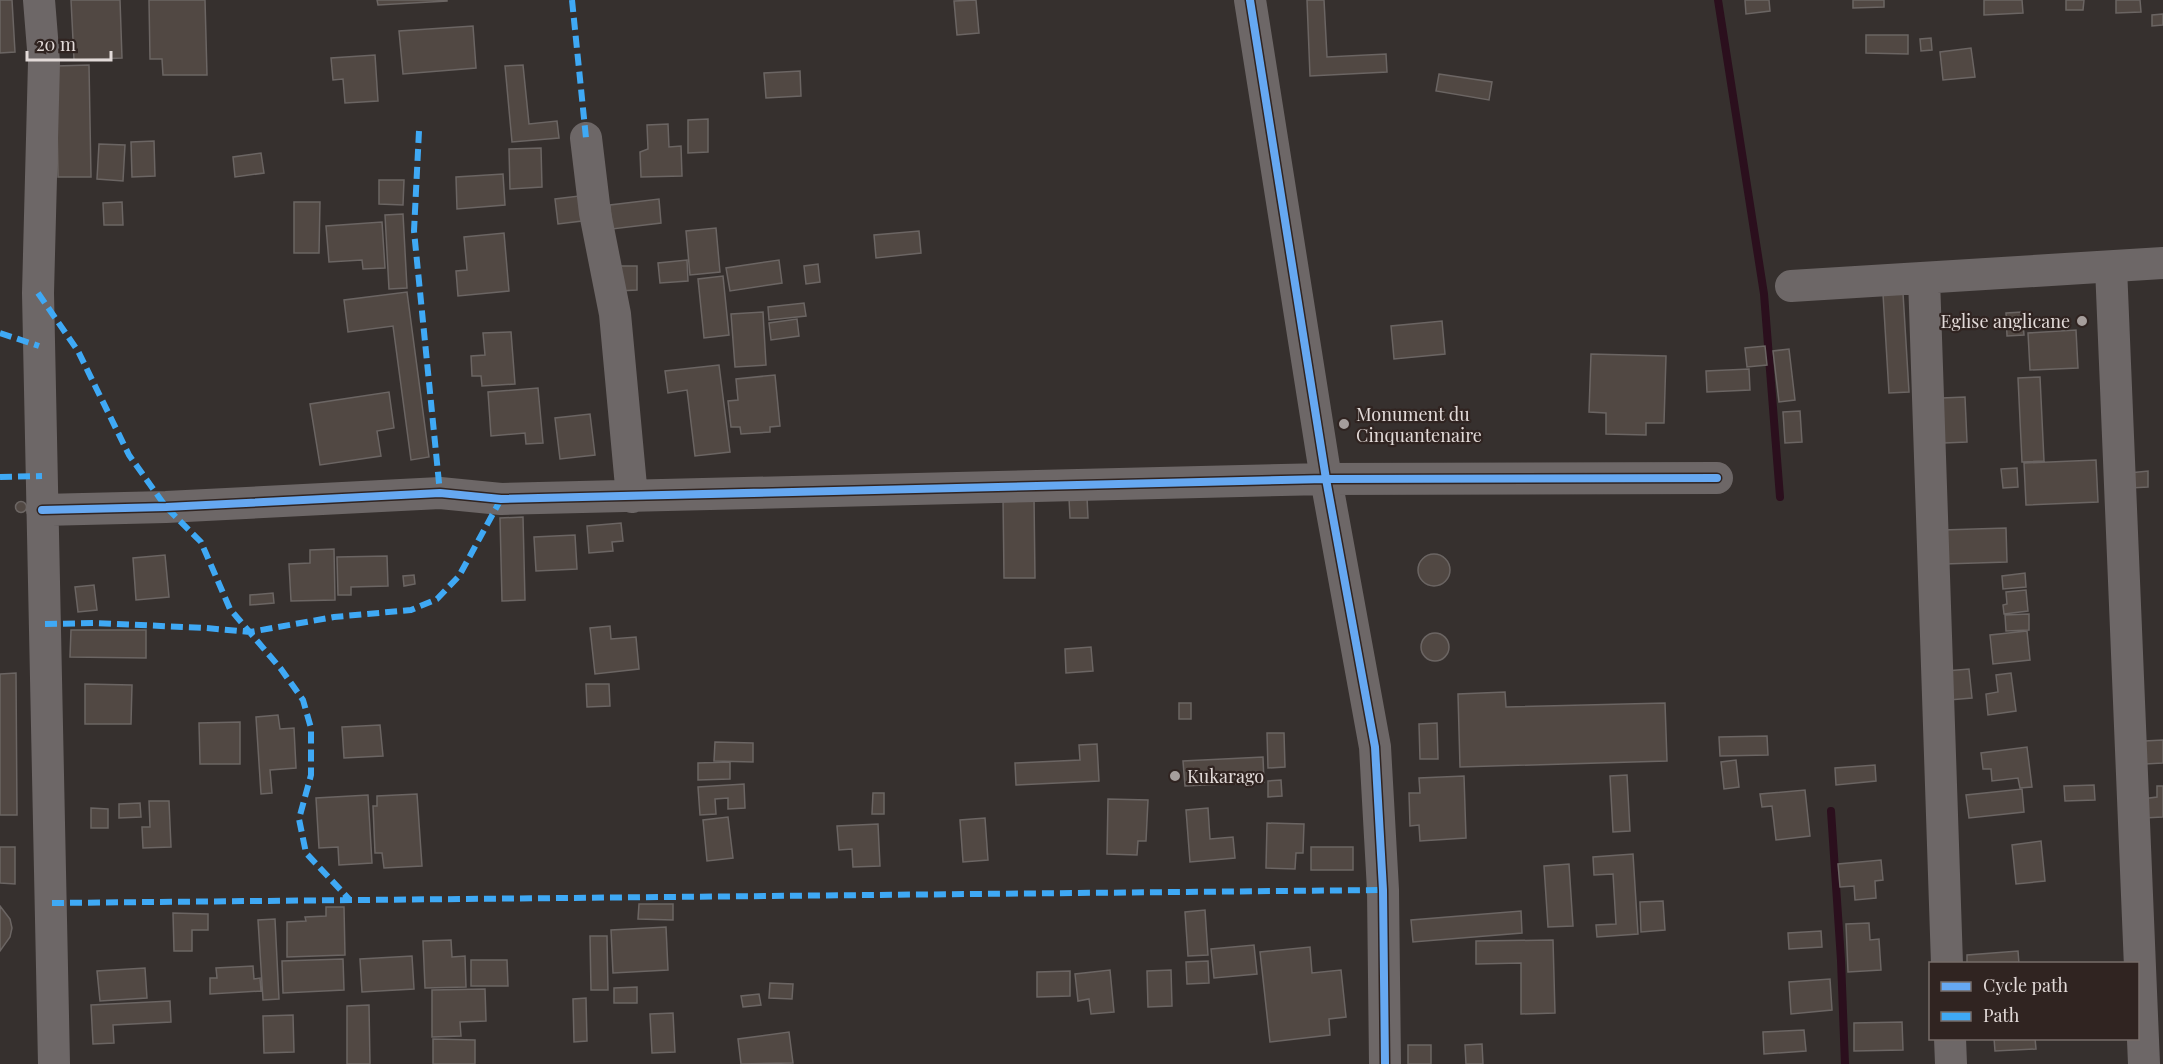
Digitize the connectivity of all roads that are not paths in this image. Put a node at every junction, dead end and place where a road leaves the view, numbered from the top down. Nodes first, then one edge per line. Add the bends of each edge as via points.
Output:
1 (39, 0) edge
2 (1250, 0) edge
3 (585, 138) dead end
4 (2163, 263) edge
5 (2111, 267) junction
6 (1924, 278) junction
7 (1791, 286) dead end
8 (1717, 478) dead end
9 (1326, 479) junction
10 (632, 497) junction
11 (42, 510) junction
12 (1947, 962) edge
13 (1950, 1040) edge
14 (54, 1064) edge
15 (1385, 1064) edge
16 (1951, 1064) edge
17 (2144, 1064) edge

1 - 11 street via 44,62 38,293
2 - 9 street
3 - 10 street via 615,314
4 - 5 street
5 - 6 street
5 - 17 street
6 - 7 street
6 - 12 street
8 - 9 street
9 - 10 street
9 - 15 street via 1375,747 1383,890
10 - 11 street via 501,499 440,493
11 - 14 street
13 - 16 street

